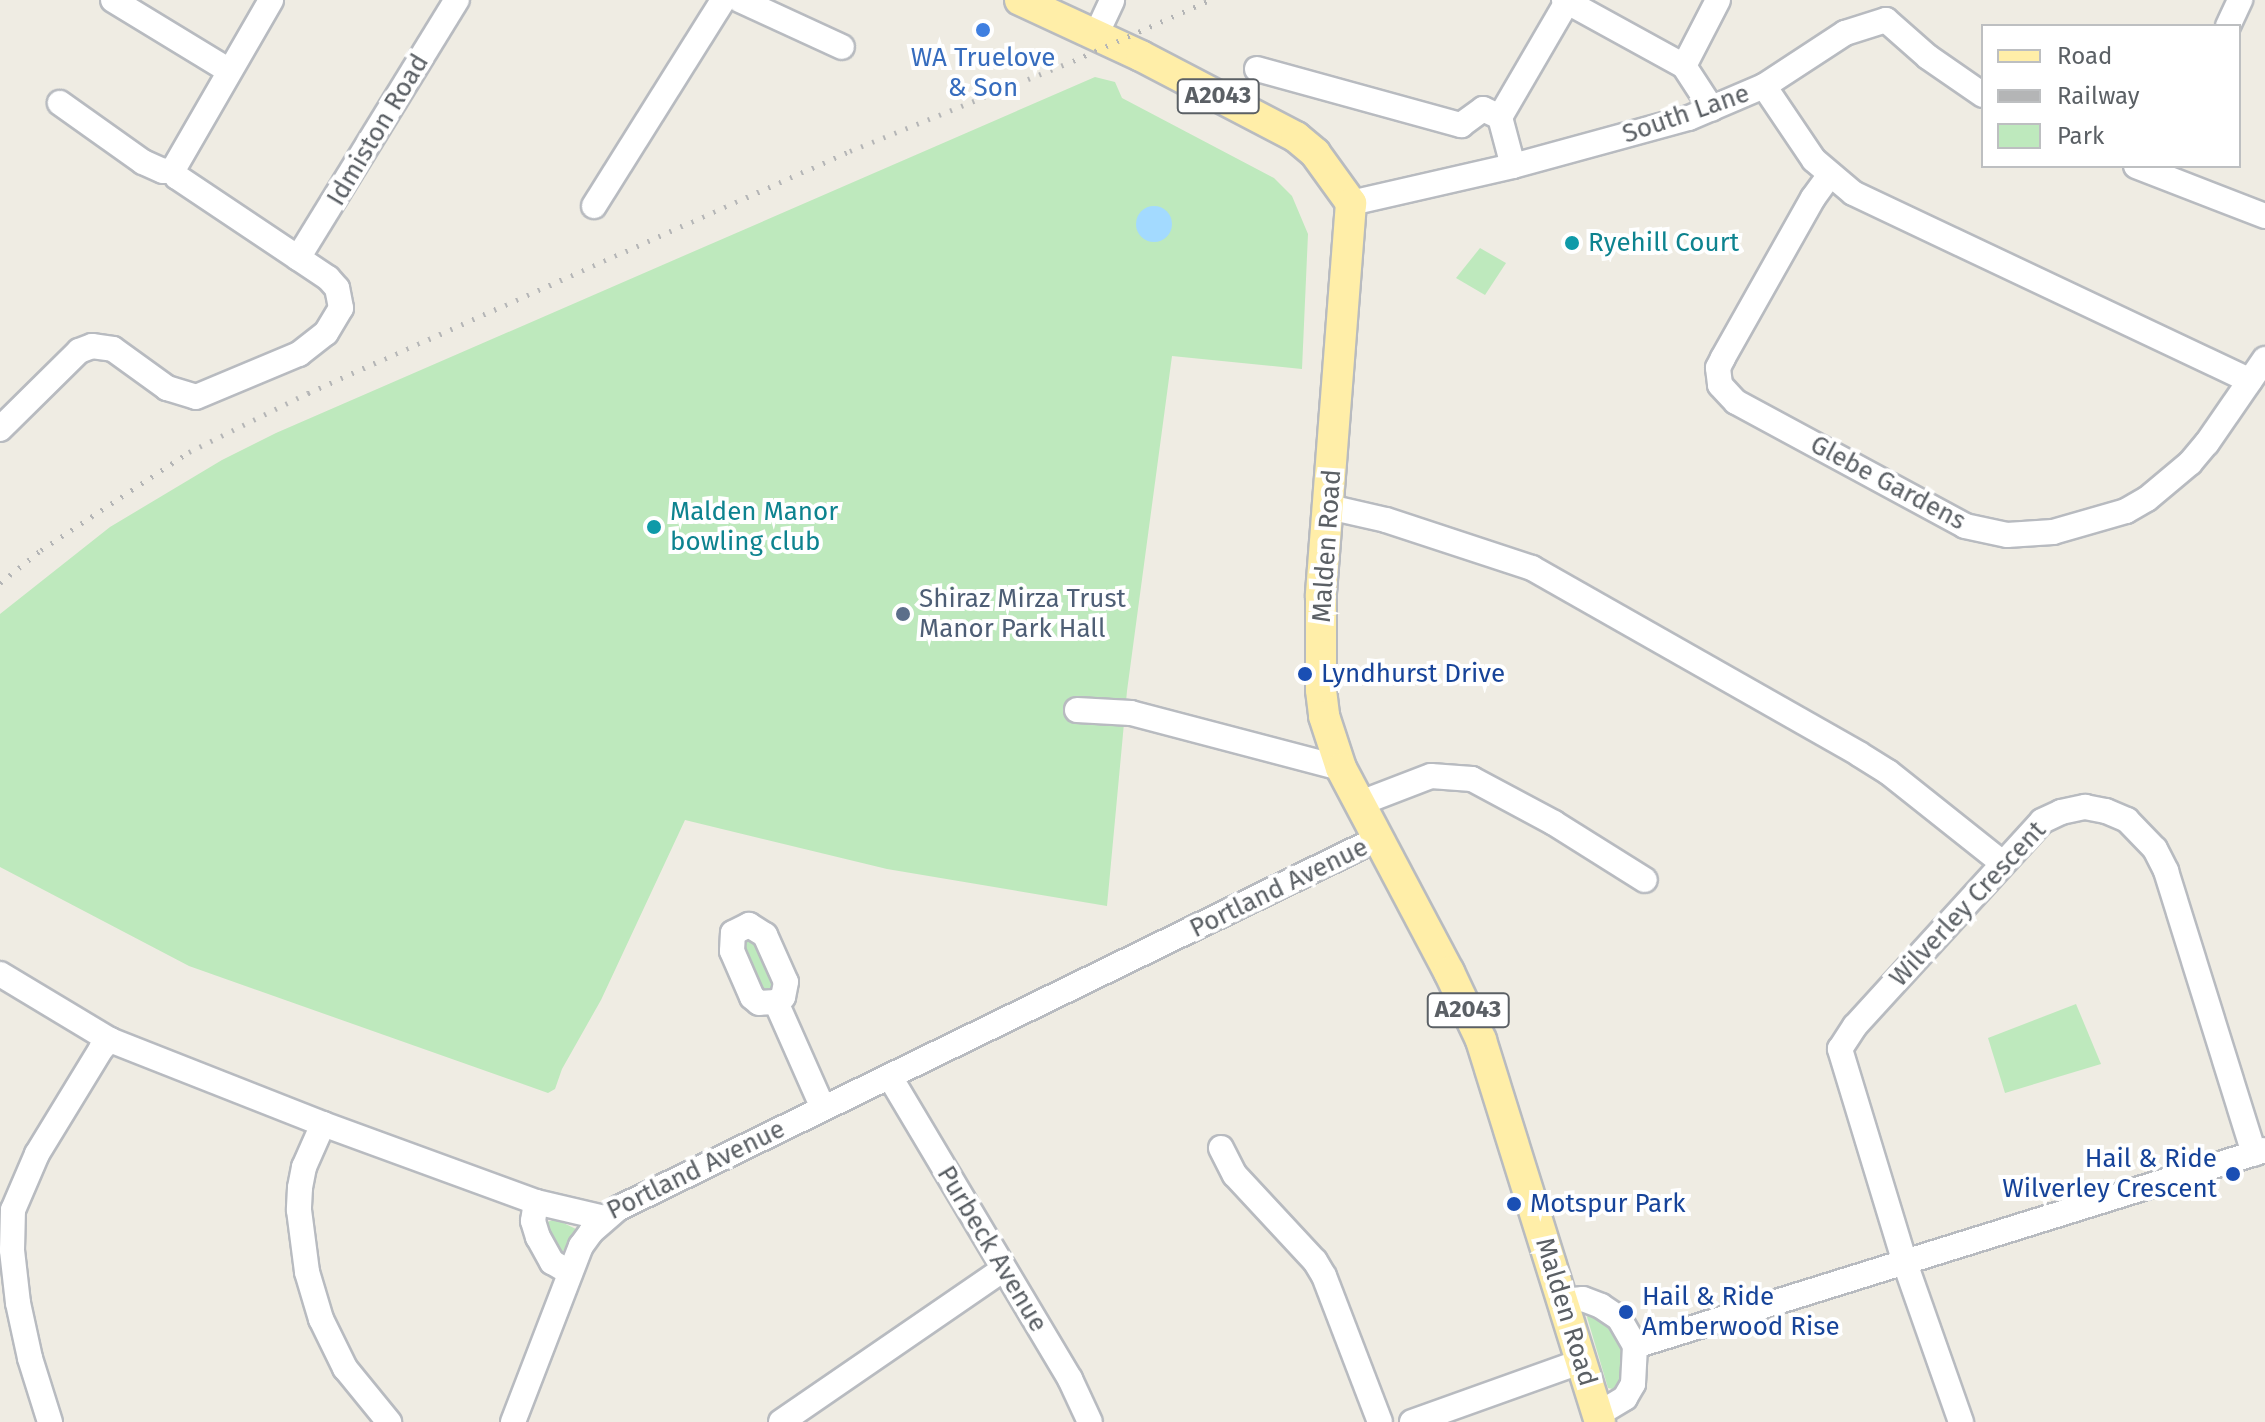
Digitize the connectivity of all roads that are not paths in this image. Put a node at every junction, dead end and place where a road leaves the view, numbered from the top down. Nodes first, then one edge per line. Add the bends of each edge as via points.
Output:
1 (113, 0) edge
2 (271, 0) edge
3 (457, 0) edge
4 (723, 0) edge
5 (740, 0) edge
6 (1020, 0) edge
7 (1112, 0) edge
8 (1718, 0) edge
9 (2240, 0) edge
10 (1566, 1) edge
11 (1891, 10) edge
12 (2229, 24) edge
13 (1096, 35) junction
14 (842, 47) dead end
15 (1684, 66) junction
16 (1257, 69) dead end
17 (228, 70) junction
18 (1764, 86) junction
19 (1981, 94) edge
20 (60, 103) dead end
21 (1712, 109) junction
22 (1500, 117) junction
23 (1513, 166) junction
24 (173, 170) junction
25 (2161, 171) edge
26 (1829, 176) junction
27 (1351, 203) junction
28 (594, 206) dead end
29 (2265, 216) edge
30 (298, 258) junction
31 (2265, 359) edge
32 (2250, 381) junction
33 (0, 429) edge
34 (1329, 507) junction
35 (1077, 710) dead end
36 (1341, 768) junction
37 (1358, 804) junction
38 (1377, 839) junction
39 (2001, 862) junction
40 (1645, 880) dead end
41 (0, 974) edge
42 (776, 1002) dead end
43 (110, 1040) junction
44 (890, 1077) junction
45 (823, 1108) junction
46 (323, 1124) junction
47 (1221, 1148) dead end
48 (2259, 1152) edge
49 (536, 1202) junction
50 (6, 1212) edge
51 (604, 1218) junction
52 (1905, 1263) junction
53 (1004, 1269) junction
54 (570, 1273) junction
55 (1564, 1301) junction
56 (1635, 1346) junction
57 (1582, 1361) junction
58 (1599, 1418) edge
59 (50, 1422) edge
60 (389, 1422) edge
61 (513, 1422) edge
62 (781, 1422) edge
63 (1090, 1422) edge
64 (1380, 1422) edge
65 (1412, 1422) edge
66 (1961, 1422) edge

1 - 17 street
2 - 17 street
3 - 30 street, Idmiston Road
4 - 28 street
5 - 14 street
6 - 13 main road, A2043
7 - 13 street
8 - 15 street
9 - 12 street
10 - 15 street
10 - 22 street
11 - 18 street, South Lane
11 - 19 street, South Lane via 1928,57
13 - 27 main road, A2043 via 1296,137 1315,153
15 - 21 street
16 - 22 street via 1461,125 1483,109
17 - 24 street
18 - 21 street, South Lane
18 - 26 street
20 - 24 street via 143,162
21 - 23 street, South Lane
22 - 23 street
23 - 27 street, South Lane
24 - 30 street
25 - 29 street
26 - 32 street via 1885,210
26 - 32 street, Glebe Gardens via 1723,358 1720,385 1736,402 1965,526 2007,535 2053,532 2126,511 2190,463
27 - 34 main road, Malden Road / A2043
30 - 33 street via 328,278 342,300 336,318 314,344 280,364 196,397 167,388 113,349 92,346 69,358
31 - 32 street, Glebe Gardens
34 - 36 main road, Malden Road / A2043 via 1321,596 1321,690
34 - 39 street via 1532,568 1868,760
35 - 36 street via 1131,713
36 - 37 main road, Malden Road / A2043
37 - 38 main road, Malden Road / A2043
37 - 40 street via 1431,776 1472,779 1542,815
38 - 44 street, Portland Avenue
38 - 55 main road, Malden Road / A2043 via 1481,1040
39 - 48 street, Wilverley Crescent via 2042,821 2085,807 2127,820 2144,835 2166,871
39 - 52 street, Wilverley Crescent via 1840,1049
41 - 43 street, Portland Avenue
42 - 45 street
43 - 46 street, Portland Avenue
43 - 50 street
44 - 45 street, Portland Avenue
44 - 53 street, Purbeck Avenue
45 - 51 street, Portland Avenue
46 - 49 street, Portland Avenue
46 - 60 street via 300,1188 307,1272 321,1319 345,1368
47 - 64 street via 1235,1175 1324,1276
48 - 52 street
49 - 51 street, Portland Avenue
49 - 54 street via 533,1221 538,1237 552,1262
50 - 59 street via 18,1303
51 - 54 street via 581,1246
52 - 56 street
52 - 66 street
53 - 62 street
53 - 63 street, Purbeck Avenue
54 - 61 street
55 - 56 street via 1583,1299 1601,1306 1619,1318
55 - 57 main road, Malden Road / A2043
56 - 58 street via 1629,1391
57 - 58 main road, Malden Road / A2043
57 - 65 street

